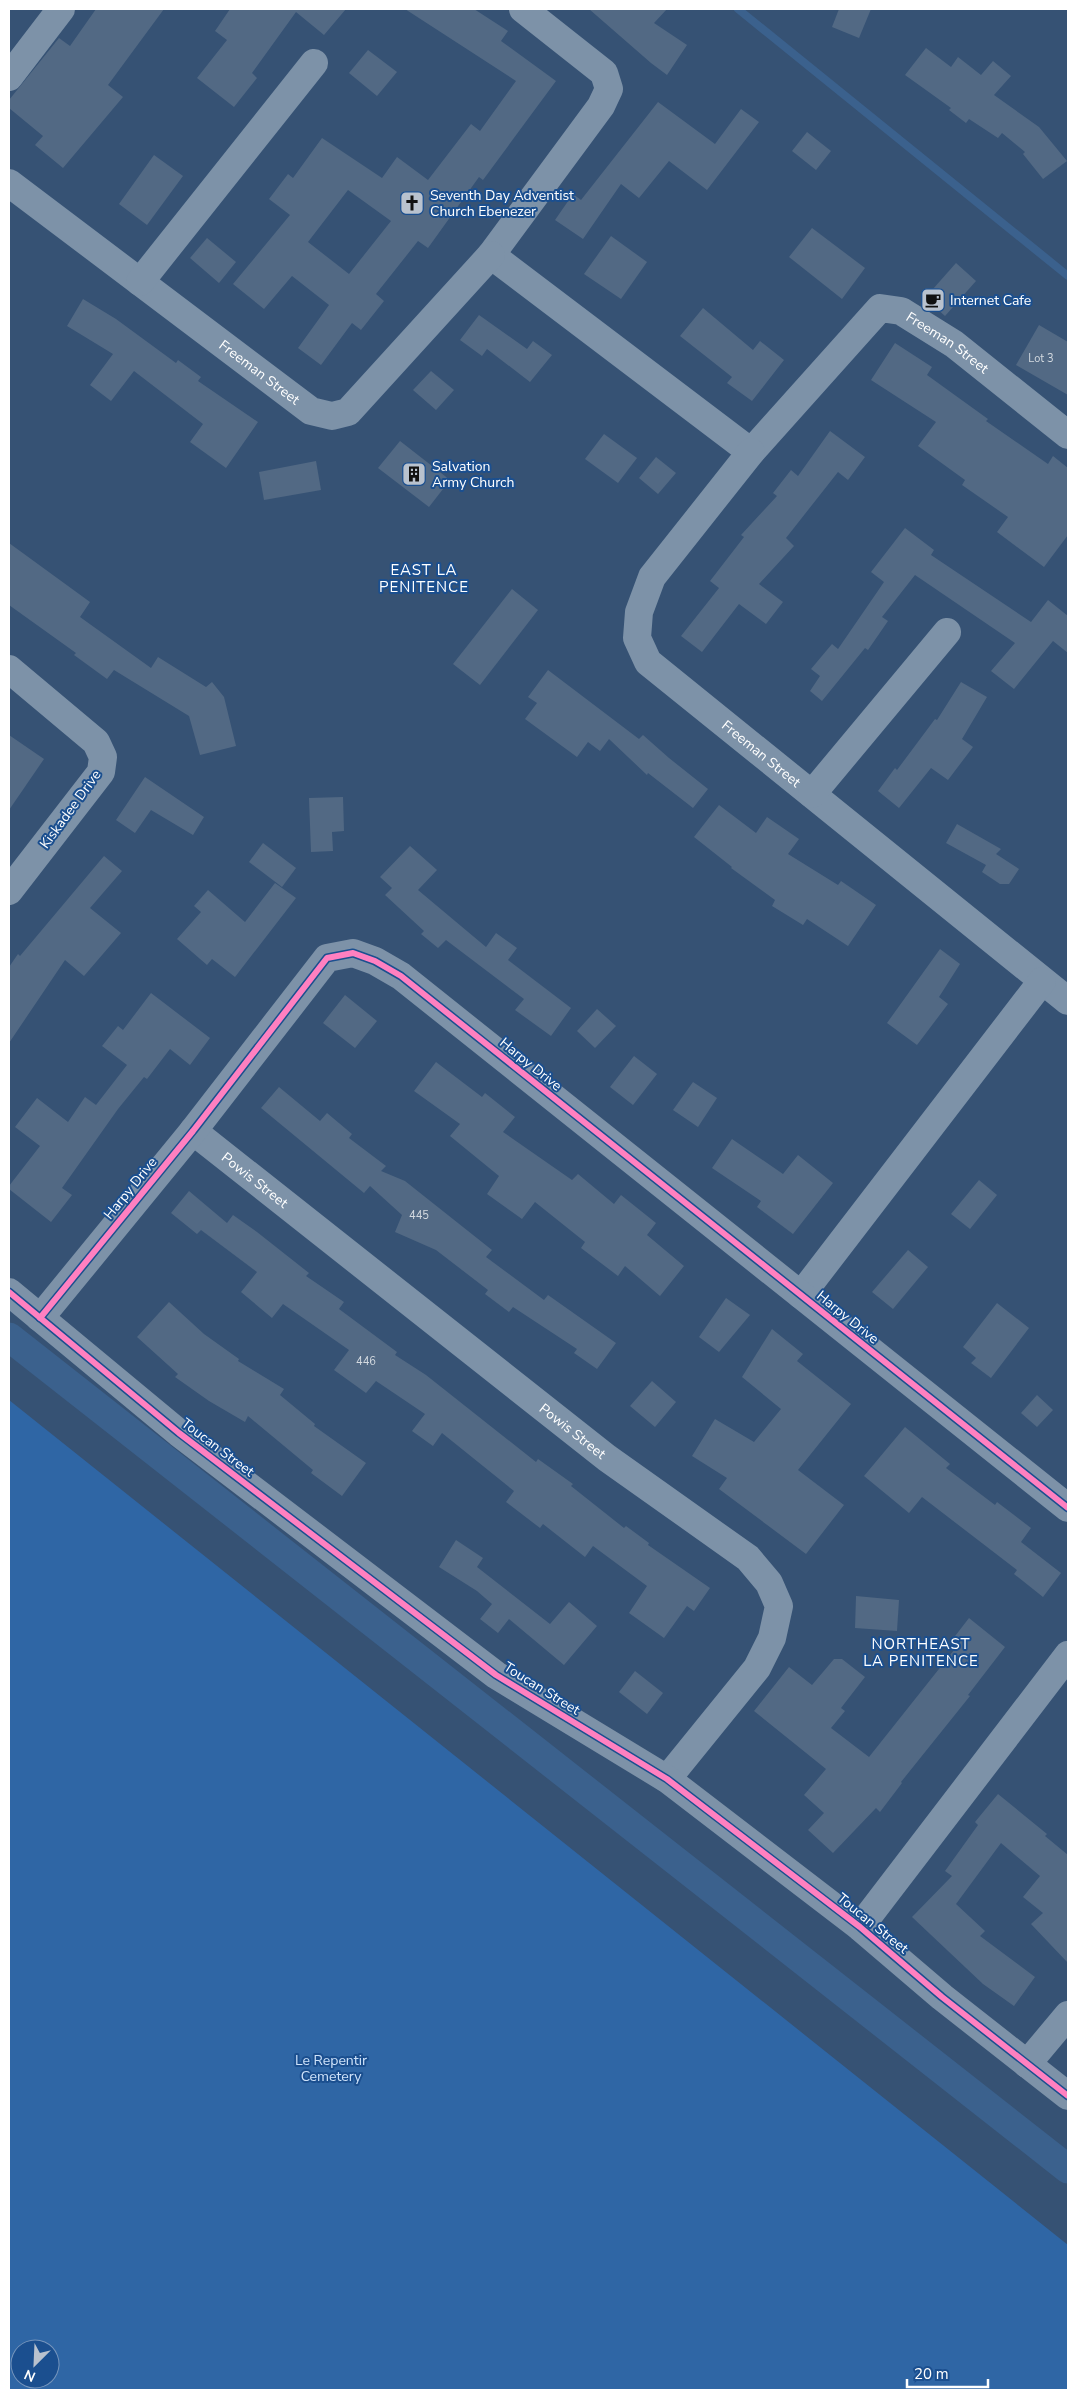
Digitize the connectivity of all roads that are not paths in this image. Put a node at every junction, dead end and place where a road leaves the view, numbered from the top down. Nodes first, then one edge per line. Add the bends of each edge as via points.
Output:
1 (61, 9) edge
2 (523, 9) edge
3 (314, 63) dead end
4 (9, 77) edge
5 (9, 183) edge
6 (490, 256) junction
7 (140, 282) junction
8 (1068, 435) edge
9 (751, 452) junction
10 (947, 632) dead end
11 (9, 669) edge
12 (812, 794) junction
13 (9, 891) edge
14 (1042, 981) junction
15 (1068, 1001) edge
16 (193, 1130) junction
17 (9, 1292) edge
18 (801, 1295) junction
19 (40, 1318) junction
20 (1068, 1508) edge
21 (1068, 1654) edge
22 (667, 1779) junction
23 (860, 1927) junction
24 (1068, 2015) edge
25 (1027, 2064) junction
26 (1068, 2096) edge

1 - 4 street
2 - 6 street, Freeman Street via 604,73 609,89 601,106
3 - 7 street
5 - 7 street, Freeman Street
6 - 7 street, Freeman Street via 348,412 332,416 311,412
6 - 9 street
8 - 9 street, Freeman Street via 954,344 901,311 880,308
9 - 12 street, Freeman Street via 652,577 639,612 637,638 648,662
10 - 12 street
11 - 13 street, Kiskadee Drive via 96,742 103,757 101,772
12 - 14 street, Freeman Street
14 - 15 street, Freeman Street
14 - 18 street
16 - 18 street, Harpy Drive via 327,958 353,953 401,976
16 - 19 street, Harpy Drive
16 - 22 street, Powis Street via 607,1458 748,1558 769,1583 779,1606 772,1638 757,1668
17 - 19 street, Toucan Street
18 - 20 street, Harpy Drive
19 - 22 street, Toucan Street via 179,1433 496,1675
21 - 23 street
22 - 23 street, Toucan Street
23 - 25 street, Toucan Street
24 - 25 street
25 - 26 street, Toucan Street

